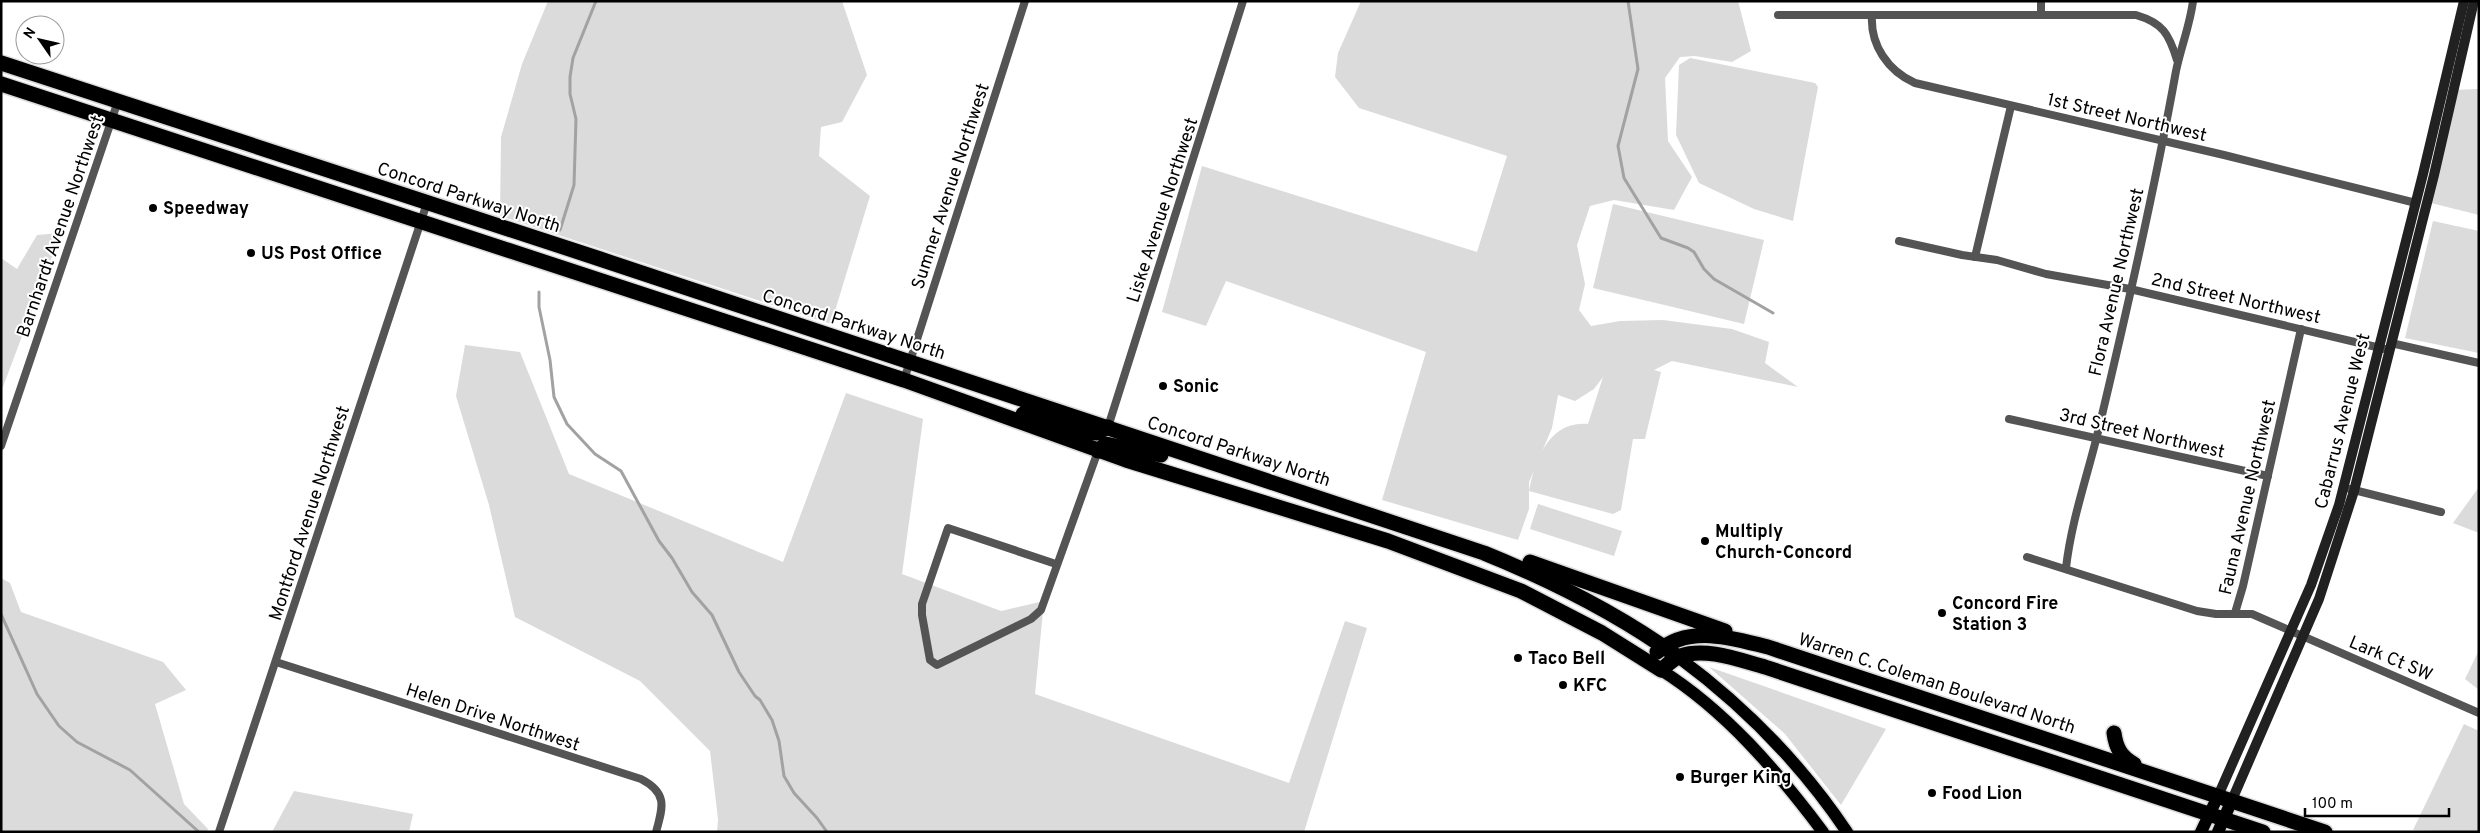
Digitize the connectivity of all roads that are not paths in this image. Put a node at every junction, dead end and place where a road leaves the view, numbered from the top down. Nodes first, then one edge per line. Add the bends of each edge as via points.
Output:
1 (1025, 1) edge
2 (1243, 1) edge
3 (2041, 1) edge
4 (2193, 1) edge
5 (2464, 1) edge
6 (2474, 1) edge
7 (2041, 14) junction
8 (1778, 15) dead end
9 (1872, 15) junction
10 (2474, 21) edge
11 (2183, 39) junction
12 (2172, 43) junction
13 (2178, 62) junction
14 (1, 64) edge
15 (1, 84) edge
16 (118, 101) junction
17 (2010, 106) junction
18 (112, 120) junction
19 (2164, 141) junction
20 (427, 203) junction
21 (2416, 203) junction
22 (420, 222) junction
23 (1899, 241) dead end
24 (1975, 257) junction
25 (2130, 289) junction
26 (2301, 329) junction
27 (2386, 347) junction
28 (909, 362) junction
29 (2479, 363) edge
30 (904, 380) junction
31 (1006, 415) junction
32 (2009, 419) dead end
33 (1108, 427) junction
34 (2096, 438) junction
35 (1, 446) edge
36 (2355, 448) junction
37 (1098, 451) junction
38 (1253, 475) junction
39 (2268, 476) junction
40 (2354, 491) junction
41 (1343, 505) junction
42 (2441, 512) dead end
43 (1338, 525) junction
44 (1484, 553) junction
45 (2027, 557) dead end
46 (1056, 564) junction
47 (2066, 568) junction
48 (2235, 613) junction
49 (2291, 632) junction
50 (2303, 637) junction
51 (1664, 646) junction
52 (1768, 647) junction
53 (1678, 657) junction
54 (1647, 661) junction
55 (276, 662) junction
56 (1661, 670) junction
57 (1911, 694) junction
58 (1905, 713) junction
59 (2479, 713) edge
60 (2083, 751) junction
61 (2148, 772) junction
62 (2225, 798) junction
63 (2209, 815) junction
64 (2221, 826) edge
65 (220, 832) edge
66 (656, 832) edge
67 (1823, 832) edge
68 (1847, 832) edge
69 (2201, 832) edge
70 (2263, 832) edge
71 (2325, 832) edge

1 - 28 street, Sumner Avenue Northwest
2 - 33 street, Liske Avenue Northwest
3 - 7 street
4 - 11 street, Flora Avenue Northwest
5 - 21 main road, Cabarrus Avenue West
6 - 10 main road, Cabarrus Avenue West
7 - 9 street
7 - 12 street via 2136,15 2162,27
8 - 9 street
9 - 17 street, 1st Street Northwest via 1875,43 1882,56 1903,78 1937,90
10 - 27 main road, Cabarrus Avenue West
11 - 12 street
11 - 13 street, Flora Avenue Northwest
12 - 13 street
13 - 19 street, Flora Avenue Northwest
14 - 16 highway, Concord Parkway North
15 - 18 highway
16 - 18 street, Barnhardt Avenue Northwest
16 - 20 highway, Concord Parkway North
17 - 19 street, 1st Street Northwest
17 - 24 street
18 - 22 highway
18 - 35 street, Barnhardt Avenue Northwest
19 - 21 street, 1st Street Northwest
19 - 25 street, Flora Avenue Northwest
20 - 22 street, Montford Avenue Northwest
20 - 28 highway, Concord Parkway North
21 - 27 main road, Cabarrus Avenue West
22 - 30 highway
22 - 55 street, Montford Avenue Northwest
23 - 24 street, 2nd Street Northwest
24 - 25 street, 2nd Street Northwest
25 - 26 street, 2nd Street Northwest
25 - 34 street, Flora Avenue Northwest
26 - 27 street, 2nd Street Northwest
26 - 39 street, Fauna Avenue Northwest
27 - 29 street, 2nd Street Northwest
27 - 36 main road, Cabarrus Avenue West
27 - 40 main road, Cabarrus Avenue West
28 - 30 street, Sumner Avenue Northwest
28 - 33 highway, Concord Parkway North
30 - 31 highway
31 - 33 highway via 1029,414 1096,433
31 - 37 highway
32 - 34 street, 3rd Street Northwest
33 - 38 highway, Concord Parkway North
34 - 39 street, 3rd Street Northwest
34 - 47 street, Flora Avenue Northwest via 2072,527
36 - 40 street via 2350,487
36 - 49 main road, Cabarrus Avenue West via 2327,542
37 - 38 highway via 1106,444 1124,446 1201,466
37 - 43 highway
37 - 46 street
38 - 41 highway, Concord Parkway North
39 - 48 street, Fauna Avenue Northwest
40 - 42 street
40 - 50 main road, Cabarrus Avenue West via 2328,574
41 - 43 highway
41 - 44 highway, Concord Parkway North
43 - 54 highway via 1520,590
44 - 51 highway, Concord Parkway North via 1581,596
44 - 52 highway via 1519,558
45 - 47 street
46 - 46 street via 948,528 922,604 930,660 937,665 1032,619 1041,610
47 - 48 street via 2197,611
48 - 49 street, Fauna Avenue Northwest via 2252,614
49 - 50 street, Lark Ct SW
49 - 62 main road, Cabarrus Avenue West
50 - 59 street, Lark Ct SW
50 - 62 main road, Cabarrus Avenue West
51 - 52 highway, Warren C. Coleman Boulevard North via 1678,638 1718,635
51 - 53 highway, Concord Parkway North
51 - 54 highway, Warren C. Coleman Boulevard North
52 - 57 highway, Warren C. Coleman Boulevard North
53 - 56 highway
53 - 58 highway via 1691,654 1735,659
53 - 68 main road via 1749,717 1828,803
54 - 56 highway
55 - 65 street, Montford Avenue Northwest
55 - 66 street, Helen Drive Northwest via 641,779 657,790 662,802
56 - 67 main road via 1736,731 1789,786
57 - 58 highway
57 - 60 highway, Warren C. Coleman Boulevard North
58 - 63 highway
60 - 61 highway, Warren C. Coleman Boulevard North
60 - 61 highway via 2102,749 2114,733 2115,743 2125,760
61 - 62 highway, Warren C. Coleman Boulevard North
62 - 63 main road, Cabarrus Avenue West
62 - 64 main road, Cabarrus Avenue West
62 - 71 highway, Warren C. Coleman Boulevard North
63 - 64 highway
63 - 69 main road, Cabarrus Avenue West
64 - 70 highway

